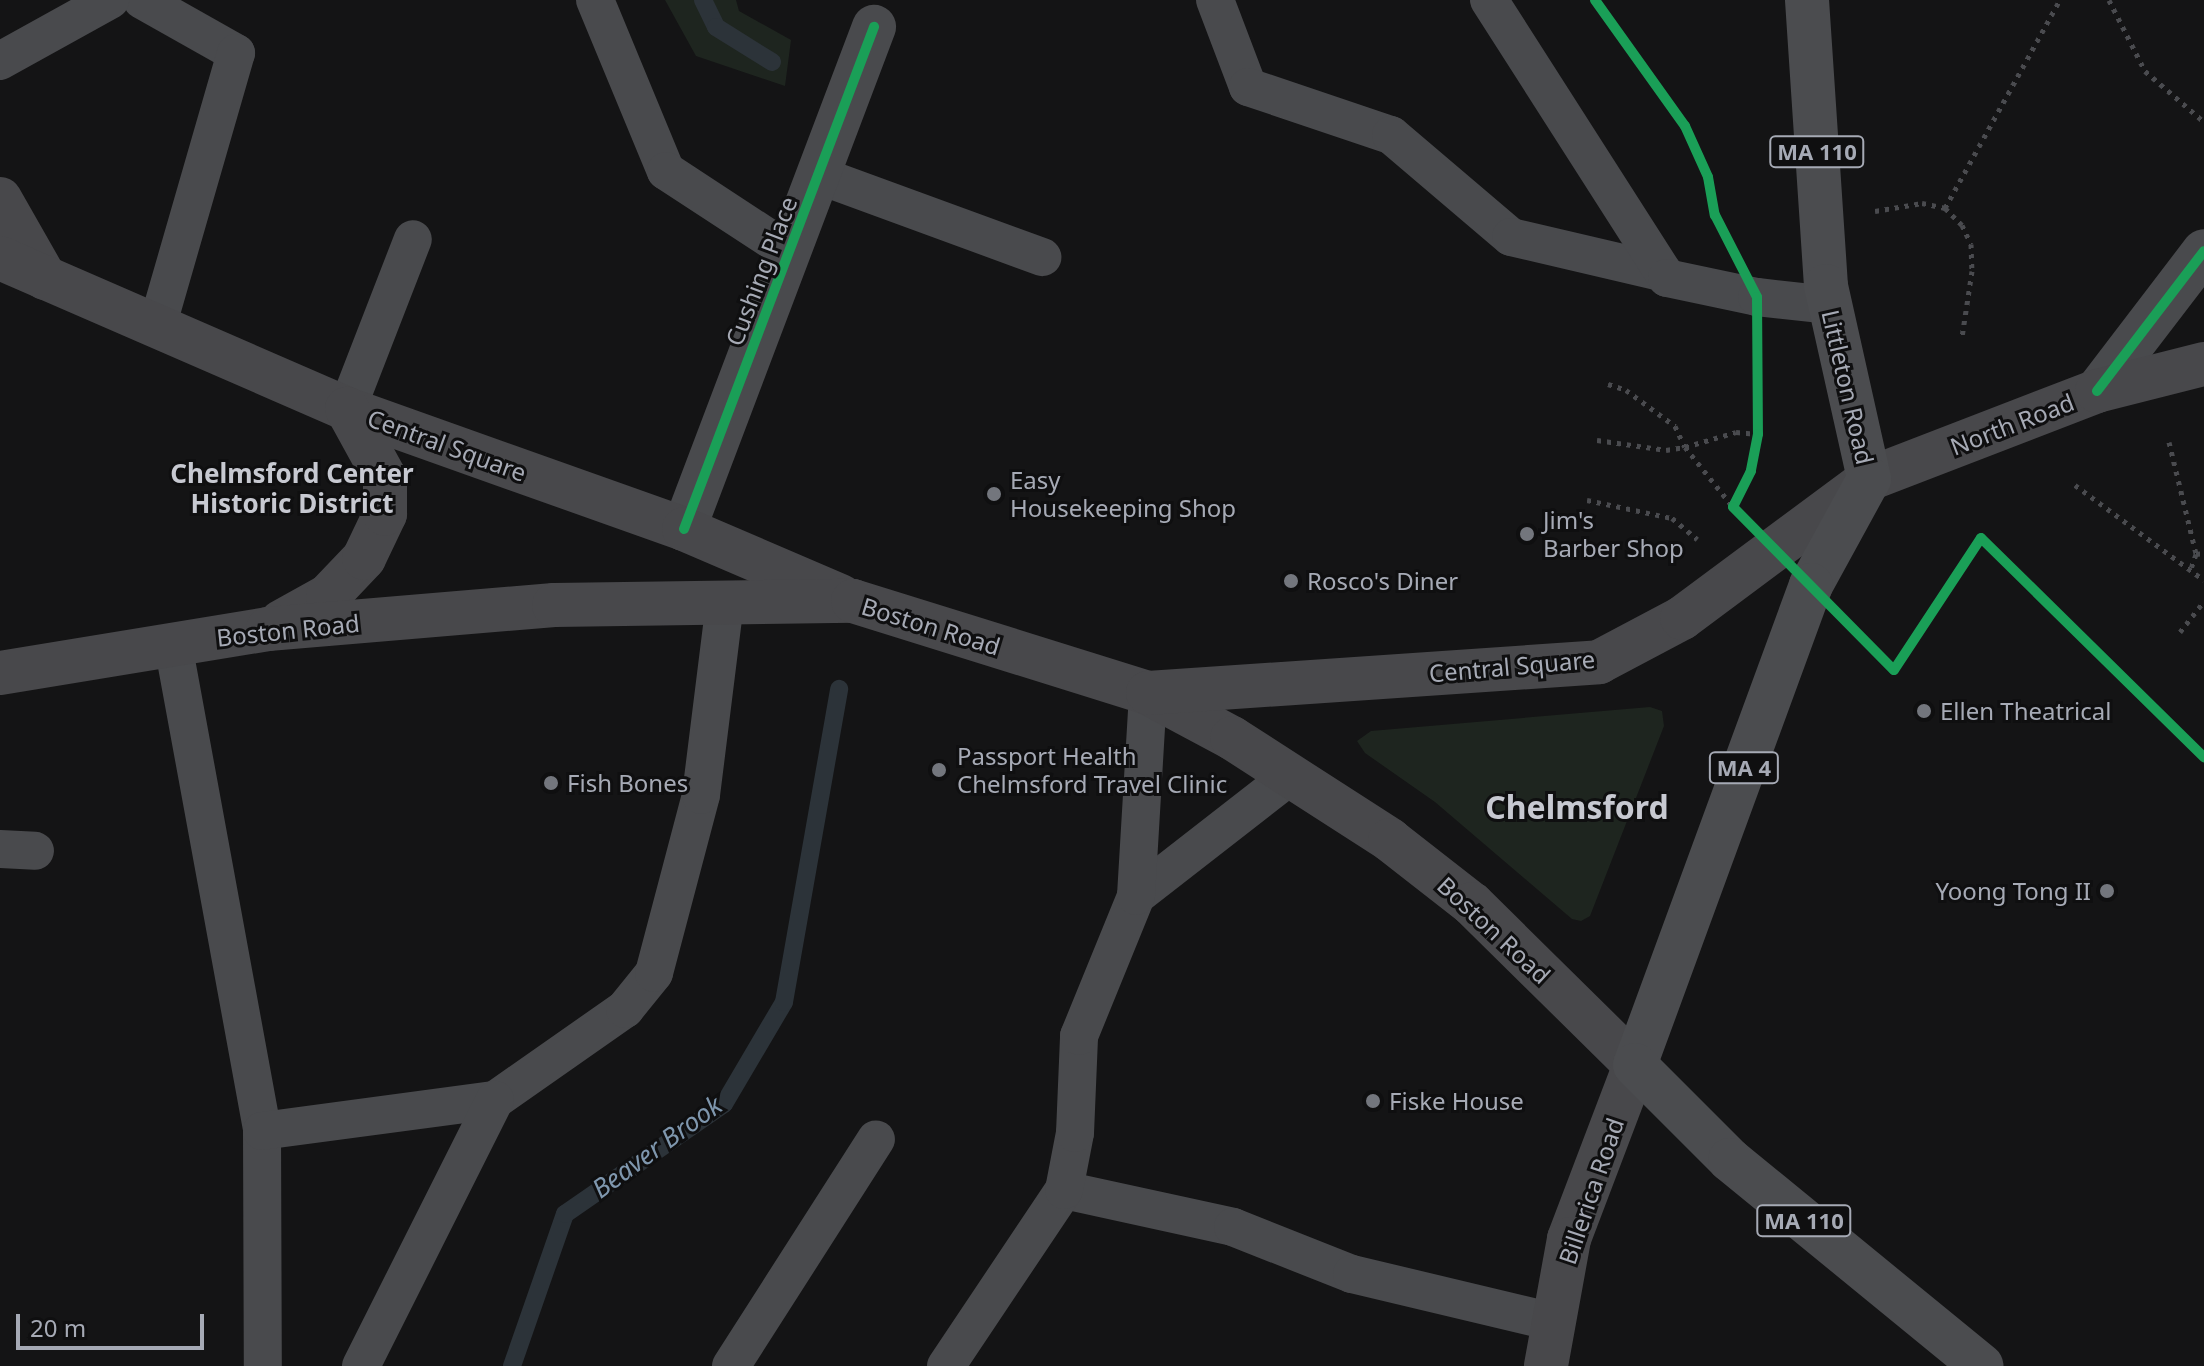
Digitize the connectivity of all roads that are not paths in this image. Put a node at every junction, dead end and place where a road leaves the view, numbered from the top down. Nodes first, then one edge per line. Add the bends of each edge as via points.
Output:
1 (110, 0) edge
2 (142, 0) edge
3 (595, 0) edge
4 (1215, 0) edge
5 (1489, 0) edge
6 (1807, 0) edge
7 (879, 14) edge
8 (0, 61) edge
9 (818, 175) junction
10 (0, 199) edge
11 (413, 239) dead end
12 (2204, 251) edge
13 (790, 252) junction
14 (1042, 257) dead end
15 (0, 258) edge
16 (1664, 273) junction
17 (45, 278) junction
18 (1829, 305) junction
19 (157, 326) junction
20 (2204, 364) edge
21 (2097, 391) junction
22 (347, 409) junction
23 (1869, 479) junction
24 (684, 529) junction
25 (853, 601) junction
26 (725, 603) junction
27 (268, 629) junction
28 (173, 644) junction
29 (0, 673) edge
30 (1148, 693) junction
31 (1290, 776) junction
32 (1136, 896) junction
33 (1635, 1065) junction
34 (495, 1100) junction
35 (262, 1131) junction
36 (876, 1139) dead end
37 (1064, 1190) junction
38 (1554, 1322) junction
39 (263, 1366) edge
40 (361, 1366) edge
41 (731, 1366) edge
42 (946, 1366) edge
43 (1546, 1366) edge
44 (1981, 1366) edge

1 - 8 lane
2 - 19 lane via 236,53
3 - 13 lane via 666,171
4 - 16 lane via 1248,87 1391,135 1511,237
5 - 16 lane
6 - 18 main road, Littleton Road / MA 110
7 - 9 street, Cushing Place
9 - 13 street, Cushing Place
9 - 14 lane
10 - 17 main road
11 - 22 lane
12 - 21 street
13 - 24 street, Cushing Place
15 - 17 main road, Central Square
16 - 18 lane via 1757,297
17 - 19 main road, Central Square
18 - 23 main road, Littleton Road / MA 110
19 - 22 main road, Central Square
20 - 21 main road, North Road
21 - 23 main road, North Road
22 - 24 main road, Central Square
22 - 27 main road via 385,478 385,514 364,558 328,596
23 - 30 main road, Central Square via 1682,618 1599,662
23 - 33 main road, Littleton Road / MA 4 via 1811,585
24 - 25 main road, Central Square
25 - 26 main road, Boston Road
25 - 30 main road, Boston Road
26 - 27 main road, Boston Road via 554,605
26 - 34 lane via 701,795 654,973 625,1009
27 - 28 main road, Boston Road
28 - 29 main road, Boston Road
28 - 35 lane
30 - 31 main road, Boston Road
30 - 32 lane
31 - 32 lane
31 - 33 main road, Boston Road via 1390,840 1472,904
32 - 37 lane via 1079,1036 1075,1133
33 - 38 main road, Billerica Road via 1569,1239
33 - 44 main road, MA 110 via 1730,1160
34 - 35 lane
34 - 40 lane
35 - 39 lane
36 - 41 lane
37 - 38 lane via 1233,1227 1352,1274
37 - 42 lane
38 - 43 main road, Billerica Road

